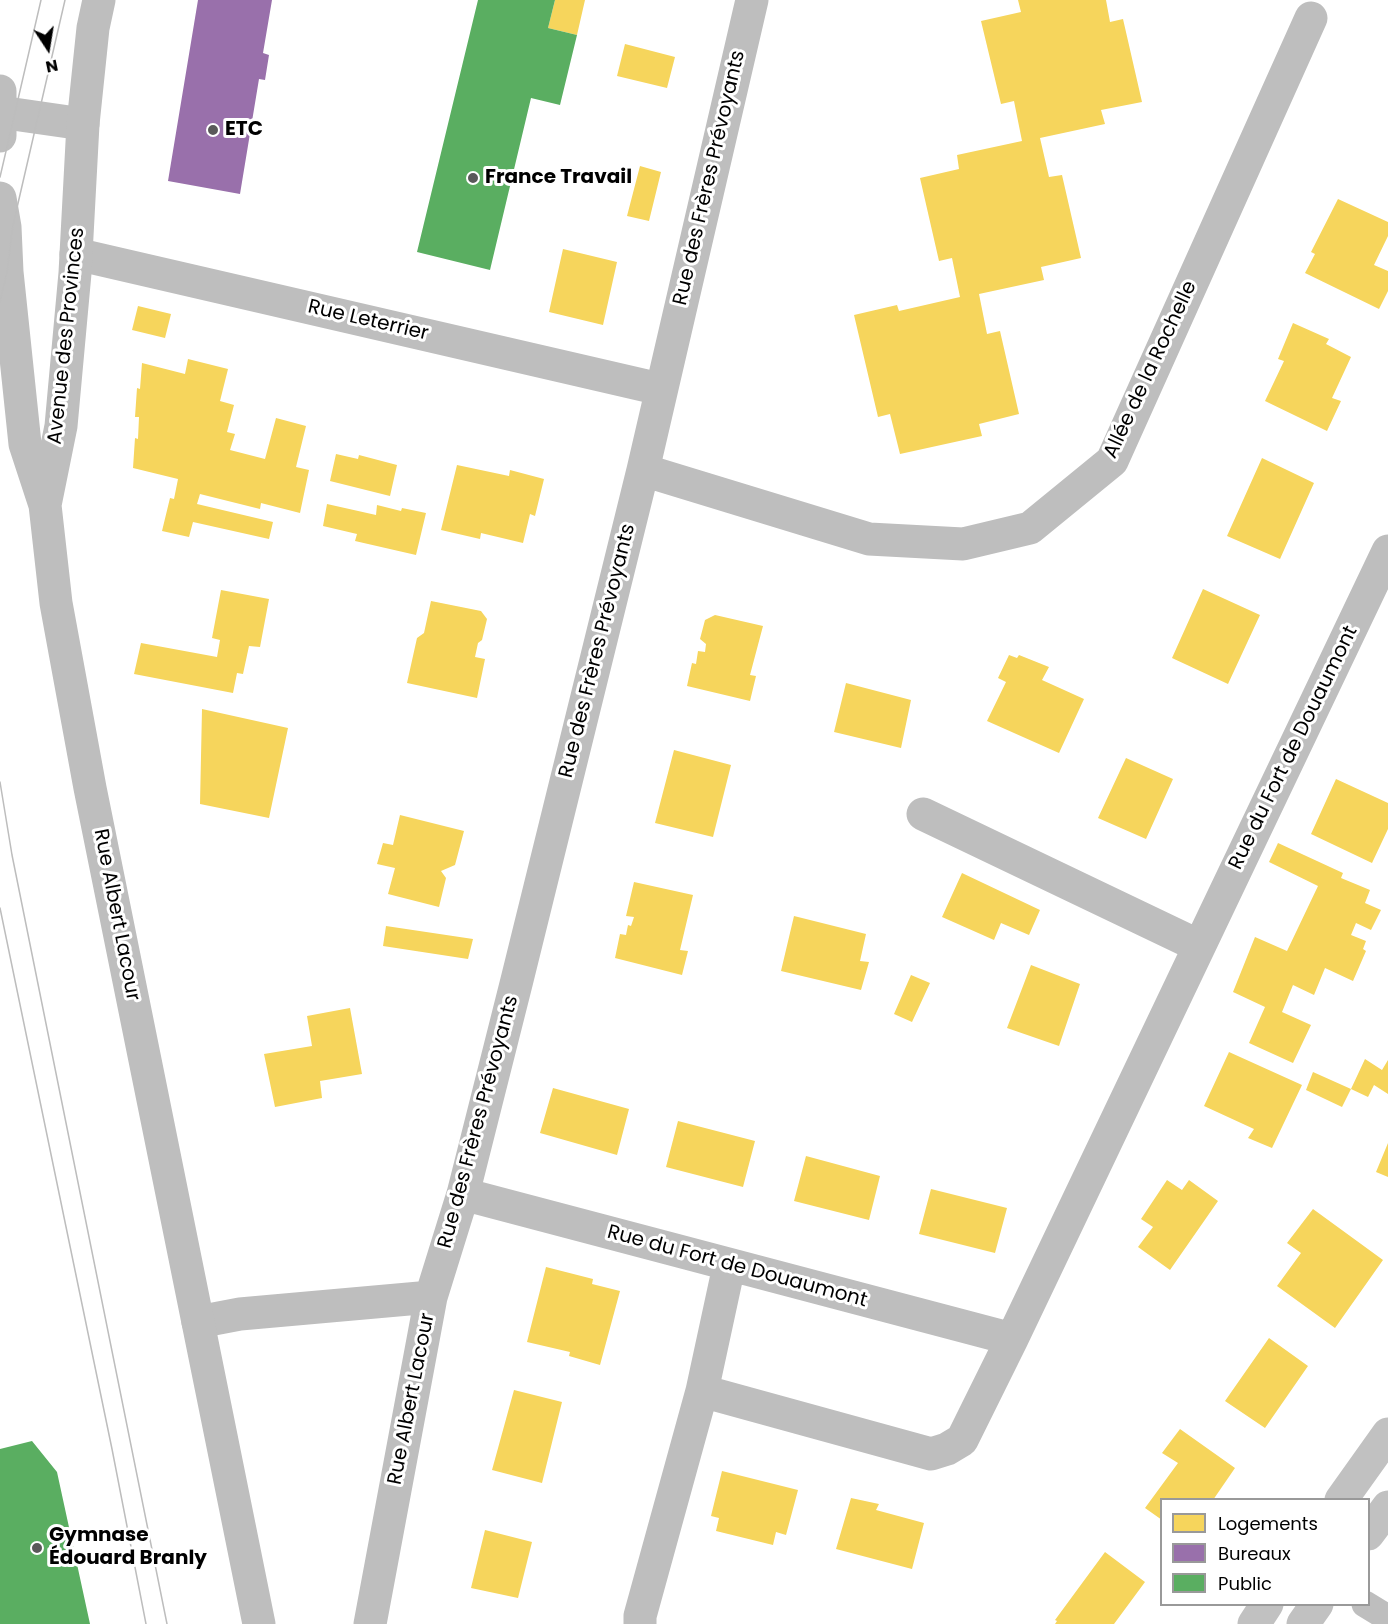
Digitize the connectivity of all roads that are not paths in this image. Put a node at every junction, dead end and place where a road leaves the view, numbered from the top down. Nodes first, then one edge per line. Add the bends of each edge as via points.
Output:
1 (99, 0) edge
2 (752, 0) edge
3 (1311, 18) dead end
4 (0, 113) edge
5 (83, 124) junction
6 (0, 198) edge
7 (76, 254) junction
8 (660, 389) junction
9 (643, 470) junction
10 (45, 505) junction
11 (1388, 551) edge
12 (923, 814) dead end
13 (1199, 946) junction
14 (463, 1194) junction
15 (729, 1266) junction
16 (431, 1298) junction
17 (198, 1322) junction
18 (1012, 1339) junction
19 (702, 1391) junction
20 (1388, 1434) edge
21 (1342, 1498) edge
22 (1388, 1507) edge
23 (1370, 1531) edge
24 (1266, 1606) edge
25 (1316, 1606) edge
26 (1367, 1606) edge
27 (1388, 1618) edge
28 (259, 1624) edge
29 (370, 1624) edge
30 (640, 1624) edge
31 (1254, 1624) edge
32 (1303, 1624) edge

1 - 5 street, Avenue des Provinces
2 - 8 street, Rue des Frères Prévoyants
3 - 9 street, Allée de la Rochelle via 1112,461 1030,528 963,544 870,539
4 - 5 street
5 - 7 street, Avenue des Provinces
6 - 10 street, Avenue des Provinces via 25,444
7 - 8 street, Rue Leterrier
7 - 10 street, Avenue des Provinces via 62,426
8 - 9 street, Rue des Frères Prévoyants
9 - 14 street, Rue des Frères Prévoyants
10 - 17 street, Rue Albert Lacour via 56,603 90,788
11 - 13 street, Rue du Fort de Douaumont
12 - 13 street
13 - 18 street, Rue du Fort de Douaumont
14 - 15 street, Rue du Fort de Douaumont
14 - 16 street, Rue des Frères Prévoyants
15 - 18 street, Rue du Fort de Douaumont
15 - 19 street
16 - 17 street, Rue Albert Lacour via 254,1312
16 - 29 street, Rue Albert Lacour
17 - 28 street, Rue Albert Lacour
18 - 19 street, Rue du Fort de Douaumont via 963,1440 931,1454
19 - 30 street
20 - 21 main road
22 - 23 main road
24 - 31 main road
25 - 32 main road
26 - 27 lane

